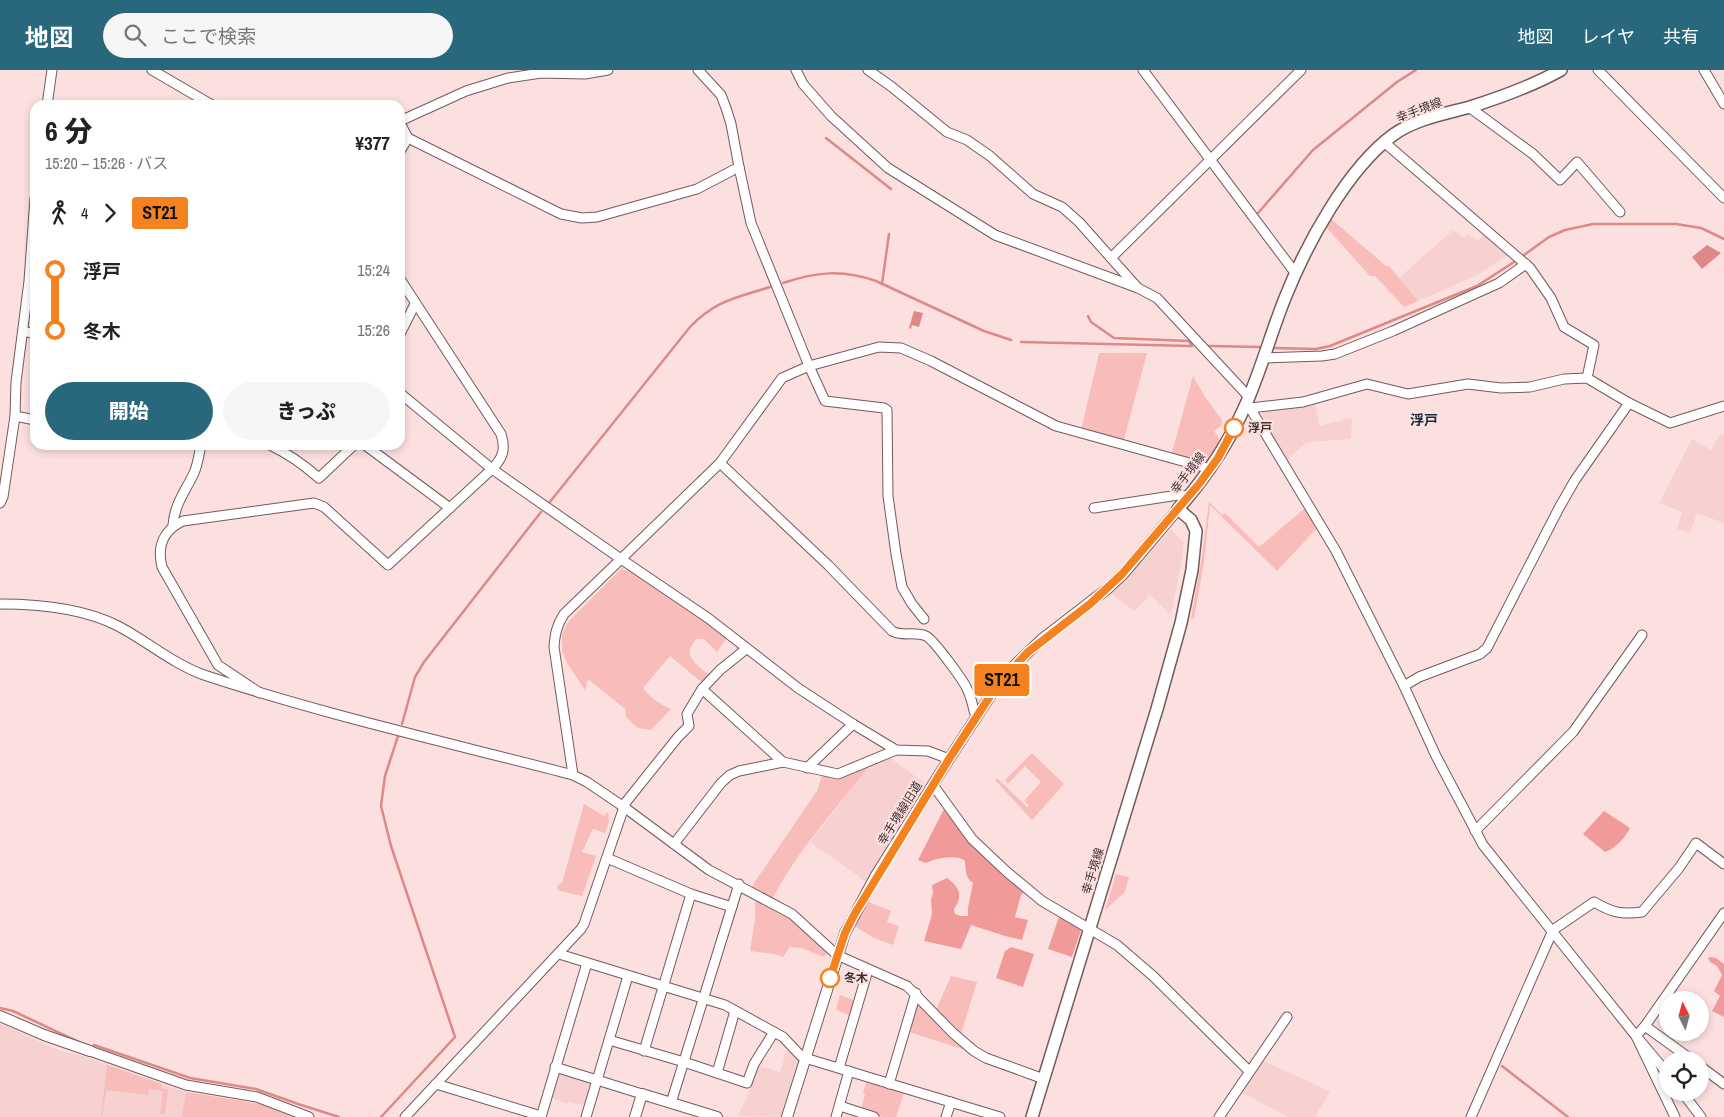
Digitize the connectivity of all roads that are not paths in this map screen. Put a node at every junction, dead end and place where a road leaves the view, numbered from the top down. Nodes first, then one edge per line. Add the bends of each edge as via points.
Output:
1 (52, 70) edge
2 (152, 70) edge
3 (608, 70) edge
4 (698, 70) edge
5 (796, 70) edge
6 (868, 70) edge
7 (1143, 70) edge
8 (1302, 70) edge
9 (1561, 70) edge
10 (1598, 70) edge
11 (1704, 70) edge
12 (545, 72) edge
13 (48, 100) edge
14 (203, 100) edge
15 (1724, 104) edge
16 (1469, 107) junction
17 (405, 120) edge
18 (405, 132) edge
19 (408, 138) junction
20 (1384, 142) junction
21 (405, 143) edge
22 (1211, 160) junction
23 (739, 167) junction
24 (1724, 198) edge
25 (1620, 212) dead end
26 (1111, 258) junction
27 (1526, 264) junction
28 (30, 267) edge
29 (1296, 274) junction
30 (405, 287) edge
31 (1138, 288) junction
32 (415, 304) junction
33 (405, 324) edge
34 (23, 331) junction
35 (30, 333) edge
36 (1263, 358) junction
37 (809, 366) junction
38 (1587, 378) junction
39 (405, 399) edge
40 (1248, 403) junction
41 (1629, 403) junction
42 (1724, 406) edge
43 (16, 416) junction
44 (30, 419) edge
45 (200, 450) edge
46 (281, 450) edge
47 (349, 450) edge
48 (372, 450) edge
49 (720, 463) junction
50 (492, 469) junction
51 (1210, 469) junction
52 (1189, 496) junction
53 (0, 503) edge
54 (450, 508) junction
55 (1094, 508) dead end
56 (1178, 509) junction
57 (174, 525) junction
58 (621, 559) junction
59 (0, 604) edge
60 (924, 619) dead end
61 (1642, 635) dead end
62 (746, 649) junction
63 (1404, 686) junction
64 (702, 689) junction
65 (260, 693) junction
66 (976, 717) junction
67 (853, 724) junction
68 (896, 750) junction
69 (949, 759) junction
70 (783, 762) junction
71 (807, 768) junction
72 (573, 775) junction
73 (932, 785) junction
74 (624, 807) junction
75 (1475, 831) junction
76 (674, 844) junction
77 (607, 858) junction
78 (1724, 864) edge
79 (738, 884) junction
80 (691, 894) junction
81 (732, 906) junction
82 (1724, 913) edge
83 (1090, 929) junction
84 (1552, 930) junction
85 (559, 954) junction
86 (837, 955) junction
87 (587, 963) junction
88 (868, 970) junction
89 (628, 976) junction
90 (664, 987) junction
91 (916, 993) junction
92 (704, 998) junction
93 (736, 1011) junction
94 (0, 1016) edge
95 (1286, 1017) dead end
96 (1645, 1026) junction
97 (774, 1032) junction
98 (1636, 1036) junction
99 (609, 1040) junction
100 (90, 1051) joint
101 (644, 1051) junction
102 (1680, 1051) edge
103 (805, 1058) junction
104 (684, 1062) junction
105 (1659, 1063) edge
106 (555, 1067) junction
107 (839, 1068) junction
108 (1249, 1071) junction
109 (849, 1072) junction
110 (717, 1073) junction
111 (1709, 1073) edge
112 (1044, 1078) junction
113 (597, 1080) junction
114 (436, 1084) junction
115 (889, 1084) junction
116 (1724, 1084) edge
117 (642, 1094) junction
118 (1689, 1101) edge
119 (950, 1102) junction
120 (671, 1103) junction
121 (840, 1106) junction
122 (309, 1117) edge
123 (405, 1117) edge
124 (541, 1117) edge
125 (586, 1117) edge
126 (635, 1117) edge
127 (717, 1117) edge
128 (787, 1117) edge
129 (836, 1117) edge
130 (874, 1117) edge
131 (946, 1117) edge
132 (1000, 1117) edge
133 (1032, 1117) edge
134 (1219, 1117) edge
135 (1471, 1117) edge
136 (1675, 1117) edge
137 (1701, 1117) edge

1 - 13 street
2 - 14 street
3 - 12 street via 585,74
4 - 23 street via 721,95 731,124
5 - 31 street via 803,84 831,116 888,168 995,235
6 - 26 street via 947,132 968,140 990,156 1033,194 1062,207
7 - 22 street
8 - 22 street
9 - 16 main road, 幸手境線 via 1524,88
10 - 24 street
11 - 15 street
12 - 17 street via 508,78 466,91
16 - 20 main road, 幸手境線 via 1426,119
16 - 25 street via 1533,154 1560,180 1577,162
18 - 19 street
19 - 21 street
19 - 23 street via 561,214 582,218 598,217 697,189
20 - 27 street
20 - 29 main road, 幸手境線 via 1353,176 1330,210
22 - 26 street
22 - 29 street
23 - 37 street via 752,222
26 - 31 street
27 - 36 street via 1486,289 1335,354
27 - 38 street via 1551,298 1564,327 1594,345
28 - 34 street
29 - 36 main road, 幸手境線
30 - 32 street
31 - 40 street via 1157,298
32 - 33 street
32 - 50 street via 501,434 503,453
34 - 35 street
34 - 43 street via 16,382
36 - 40 main road, 幸手境線
37 - 49 street via 782,378
37 - 51 street via 879,347 901,348 1056,426
37 - 60 street via 825,401 887,410 888,496 896,554 902,587
38 - 40 street via 1564,379 1530,388 1468,384 1408,394 1367,384 1303,402
38 - 41 street
39 - 50 street
40 - 51 main road, 幸手境線
40 - 63 street via 1336,551
41 - 42 street via 1670,423
41 - 63 street via 1571,487 1487,648 1480,654
43 - 44 street
43 - 53 street
45 - 57 street via 194,472 174,515
46 - 47 street via 319,478
48 - 54 street
49 - 58 street
49 - 66 street via 892,631 930,638 964,682
50 - 54 street
50 - 58 street
51 - 52 main road, 幸手境線
52 - 55 street
52 - 56 main road, 幸手境線
54 - 57 street via 388,565 320,504 182,521
56 - 66 street, 幸手境線旧道 via 1107,589 1028,652 998,684
56 - 83 main road, 幸手境線 via 1194,524 1196,531 1187,597
57 - 65 street via 161,545 162,568 214,661
58 - 62 street via 708,618
58 - 72 street via 557,624 554,647
59 - 65 street via 54,607 105,620 189,669
61 - 75 street via 1574,732
62 - 64 street
62 - 67 street
63 - 75 street
64 - 70 street
64 - 74 street via 687,714 689,726
65 - 72 street
66 - 69 street, 幸手境線旧道
67 - 68 street
67 - 71 street
68 - 69 street via 928,751
68 - 71 street via 838,774
69 - 73 street, 幸手境線旧道
70 - 71 street
70 - 76 street via 730,775 698,810
72 - 74 street
73 - 83 street via 972,839 1007,872 1042,901
73 - 86 street, 幸手境線旧道 via 854,915
74 - 76 street
74 - 77 street
75 - 84 street
76 - 79 street via 710,870
77 - 80 street
77 - 85 street via 584,924
78 - 84 street via 1696,843 1642,912 1611,912 1594,902
79 - 81 street
79 - 86 street via 792,914
80 - 81 street
80 - 90 street
81 - 92 street
82 - 96 street
83 - 108 street via 1135,960
83 - 112 main road, 幸手境線
84 - 98 street
84 - 135 street
85 - 87 street
85 - 114 street
86 - 88 street
86 - 103 street, 幸手境線旧道
87 - 89 street
87 - 106 street
88 - 91 street via 898,981
88 - 107 street
89 - 90 street
89 - 99 street
90 - 92 street
90 - 101 street
91 - 112 street via 974,1051
91 - 115 street
92 - 93 street
92 - 104 street
93 - 97 street
93 - 110 street
94 - 100 street
95 - 108 street
96 - 98 street
96 - 102 street
97 - 103 street
97 - 110 street via 754,1064 748,1083
98 - 105 street
98 - 136 street
99 - 101 street
99 - 113 street
100 - 122 street via 186,1085 257,1097
101 - 104 street
103 - 107 street
103 - 128 street, 幸手境線旧道
104 - 110 street
104 - 120 street
106 - 113 street
106 - 124 street
107 - 109 street
108 - 134 street
109 - 115 street
109 - 121 street
111 - 116 street
112 - 133 main road, 幸手境線
113 - 117 street
113 - 125 street
114 - 123 street
114 - 124 street
115 - 119 street
117 - 120 street
117 - 126 street
118 - 137 street
119 - 131 street
119 - 132 street
120 - 127 street
121 - 129 street
121 - 130 street

